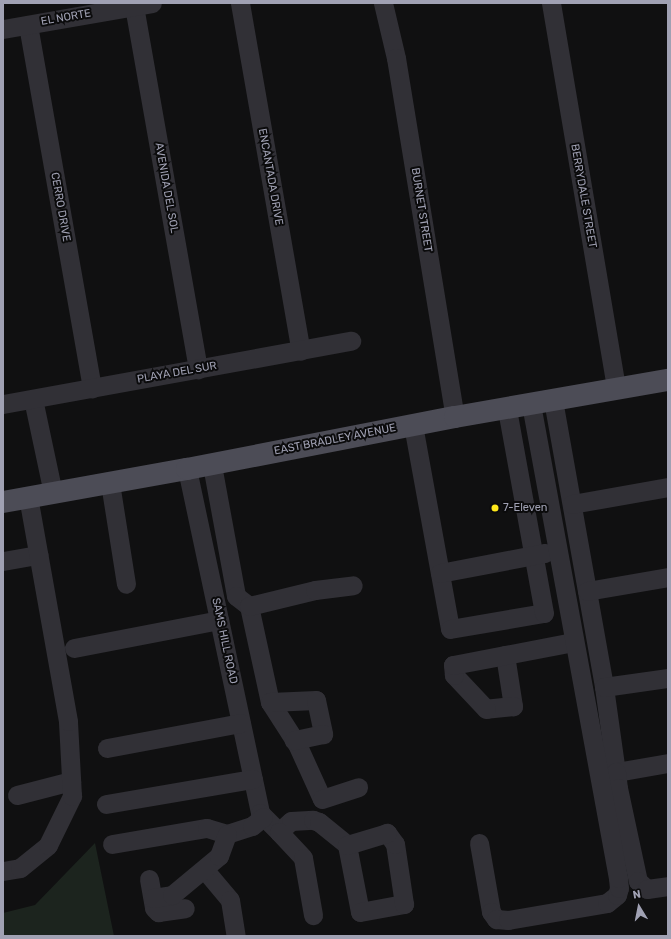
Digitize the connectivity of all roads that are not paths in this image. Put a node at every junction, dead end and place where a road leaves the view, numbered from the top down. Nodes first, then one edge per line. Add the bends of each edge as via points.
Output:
1 (240, 3) edge
2 (383, 3) edge
3 (550, 3) edge
4 (143, 5) edge
5 (28, 25) junction
6 (3, 29) edge
7 (351, 342) dead end
8 (301, 350) junction
9 (198, 369) junction
10 (668, 380) edge
11 (92, 388) junction
12 (616, 388) junction
13 (33, 399) junction
14 (553, 400) junction
15 (3, 404) edge
16 (531, 404) junction
17 (506, 410) junction
18 (455, 417) junction
19 (413, 425) junction
20 (212, 464) junction
21 (187, 469) junction
22 (110, 483) junction
23 (668, 487) edge
24 (53, 493) junction
25 (28, 498) junction
26 (3, 502) edge
27 (572, 504) junction
28 (557, 551) junction
29 (38, 555) junction
30 (533, 556) junction
31 (3, 561) edge
32 (440, 573) junction
33 (668, 577) edge
34 (126, 584) dead end
35 (353, 585) dead end
36 (587, 591) junction
37 (249, 606) junction
38 (219, 620) junction
39 (574, 642) junction
40 (74, 648) dead end
41 (505, 655) dead end
42 (668, 678) edge
43 (604, 687) junction
44 (270, 702) junction
45 (241, 723) junction
46 (294, 740) junction
47 (107, 748) dead end
48 (668, 763) edge
49 (616, 772) junction
50 (253, 779) junction
51 (71, 781) junction
52 (358, 787) dead end
53 (17, 795) dead end
54 (106, 804) dead end
55 (261, 815) junction
56 (279, 832) junction
57 (227, 834) junction
58 (479, 843) dead end
59 (112, 844) dead end
60 (347, 845) dead end
61 (204, 869) junction
62 (3, 871) edge
63 (149, 879) dead end
64 (668, 886) edge
65 (153, 898) junction
66 (185, 908) dead end
67 (313, 915) dead end
68 (236, 936) edge

1 - 8 street, ENCANTADA DRIVE
2 - 18 street, BURNET STREET via 396,58
3 - 12 street, BERRYDALE STREET
4 - 5 street, EL NORTE
4 - 9 street, AVENIDA DEL SOL
5 - 6 street, EL NORTE
5 - 11 street, CERRO DRIVE
7 - 8 street, PLAYA DEL SUR
8 - 9 street, PLAYA DEL SUR
9 - 11 street, PLAYA DEL SUR
10 - 12 main road, EAST BRADLEY AVENUE
11 - 13 street, PLAYA DEL SUR
12 - 14 main road, EAST BRADLEY AVENUE
13 - 15 street, PLAYA DEL SUR
13 - 24 street
14 - 16 main road, EAST BRADLEY AVENUE
14 - 27 street
16 - 17 main road, EAST BRADLEY AVENUE
16 - 28 street
17 - 18 main road, EAST BRADLEY AVENUE
17 - 30 street
18 - 19 main road, EAST BRADLEY AVENUE
19 - 20 main road, EAST BRADLEY AVENUE
19 - 32 street
20 - 21 main road, EAST BRADLEY AVENUE
20 - 37 street via 236,596
21 - 22 main road, EAST BRADLEY AVENUE
21 - 38 street, SAMS HILL ROAD
22 - 24 main road, EAST BRADLEY AVENUE
22 - 34 street
23 - 27 street
24 - 25 main road, EAST BRADLEY AVENUE
25 - 26 main road, EAST BRADLEY AVENUE
25 - 29 street
27 - 36 street
28 - 30 street
28 - 39 street
29 - 31 street
29 - 51 street via 68,721
30 - 32 street
30 - 32 street via 544,613 450,629
33 - 36 street
35 - 37 street via 315,590
36 - 43 street
37 - 44 street
38 - 40 street
38 - 45 street, SAMS HILL ROAD
39 - 41 street
39 - 58 street via 618,878 617,895 607,903 508,920 496,919 491,912
42 - 43 street
43 - 49 street
44 - 46 street
44 - 46 street via 316,700 323,734
45 - 47 street
45 - 50 street, SAMS HILL ROAD
46 - 52 street via 322,800
48 - 49 street
49 - 64 street via 638,881 647,889
50 - 54 street
50 - 55 street, SAMS HILL ROAD
51 - 53 street
51 - 62 street via 72,796 48,845 20,868
55 - 56 street
55 - 57 street via 252,826
56 - 60 street via 291,821 313,820
56 - 67 street via 303,858
57 - 59 street via 207,828
57 - 61 street via 219,856
61 - 65 street via 172,895
61 - 68 street via 230,900
63 - 65 street
65 - 66 street via 154,908 158,912

